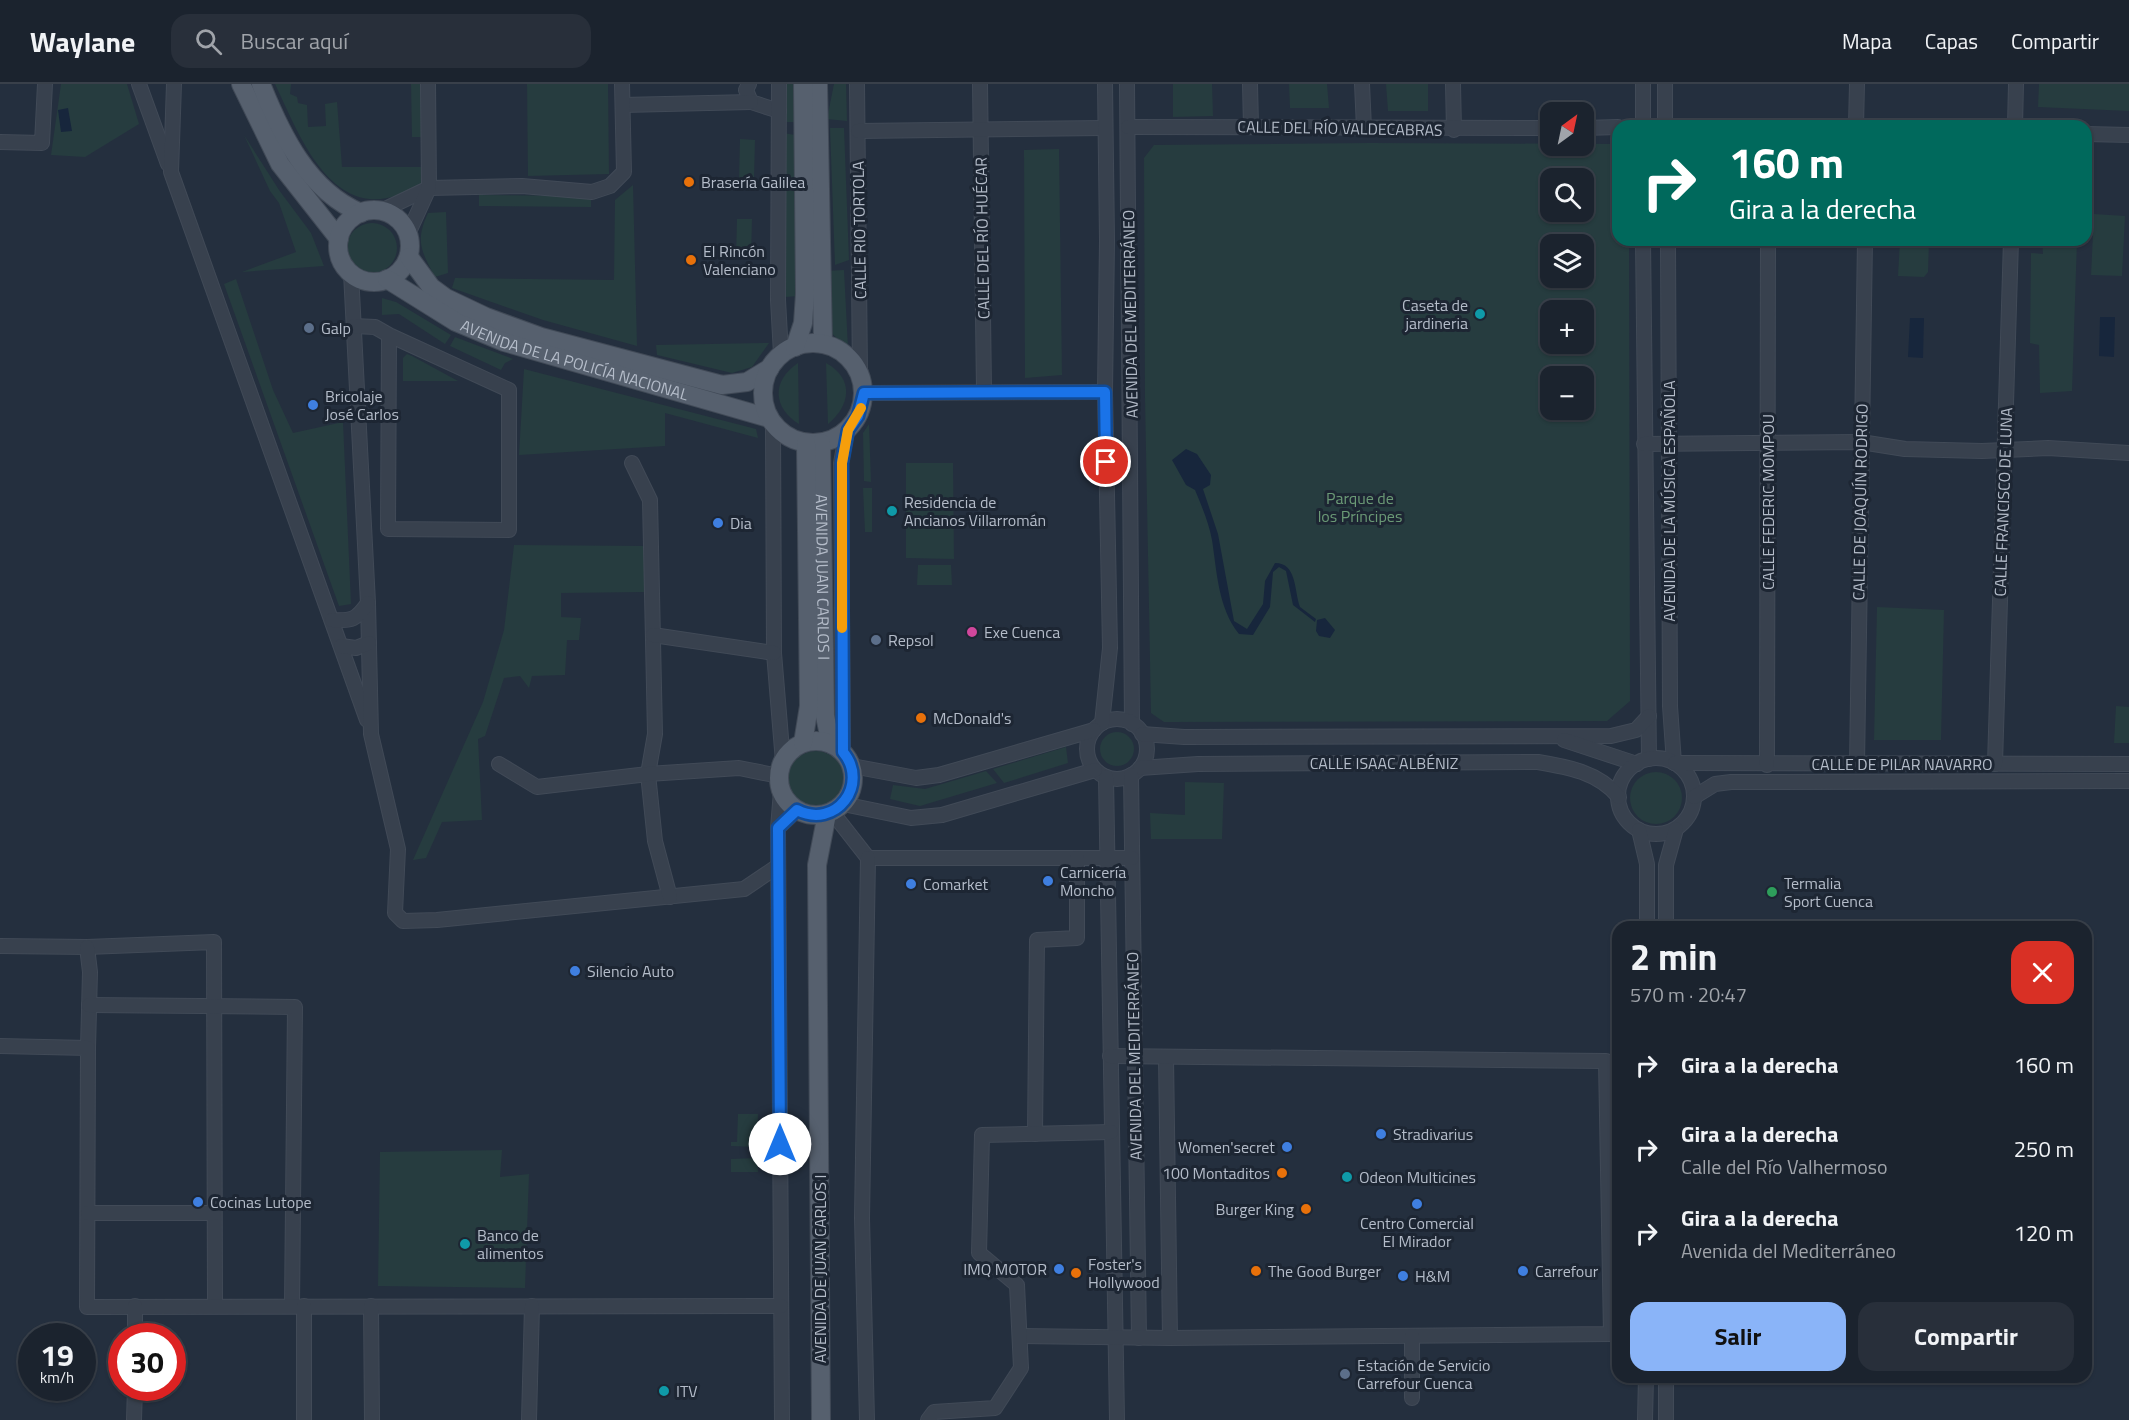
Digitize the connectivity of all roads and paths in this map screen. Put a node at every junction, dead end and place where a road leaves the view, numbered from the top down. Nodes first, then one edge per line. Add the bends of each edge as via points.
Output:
1 (45, 84) edge
2 (139, 84) edge
3 (174, 84) edge
4 (240, 84) edge
5 (261, 84) edge
6 (428, 84) edge
7 (622, 84) edge
8 (749, 84) edge
9 (779, 84) edge
10 (803, 84) edge
11 (818, 84) edge
12 (857, 84) edge
13 (980, 84) edge
14 (1105, 84) edge
15 (1127, 84) edge
16 (1250, 84) edge
17 (1362, 84) edge
18 (1453, 84) edge
19 (1643, 84) edge
20 (1665, 84) edge
21 (1857, 84) edge
22 (2016, 84) edge
23 (751, 102) junction
24 (623, 105) junction
25 (779, 111) junction
26 (1643, 120) edge
27 (1665, 120) edge
28 (1856, 120) edge
29 (2015, 120) edge
30 (1251, 126) junction
31 (1128, 127) junction
32 (1612, 127) edge
33 (1104, 128) junction
34 (1364, 128) junction
35 (1540, 128) edge
36 (1594, 128) edge
37 (981, 130) junction
38 (1454, 130) junction
39 (858, 132) junction
40 (2092, 134) edge
41 (2129, 135) edge
42 (0, 142) edge
43 (171, 171) junction
44 (429, 188) junction
45 (381, 211) junction
46 (361, 213) junction
47 (408, 234) junction
48 (339, 239) junction
49 (1643, 246) edge
50 (1668, 246) edge
51 (1768, 246) edge
52 (1865, 246) edge
53 (2011, 246) edge
54 (409, 257) junction
55 (351, 273) junction
56 (387, 279) junction
57 (354, 326) junction
58 (389, 336) junction
59 (823, 344) junction
60 (782, 356) junction
61 (862, 384) junction
62 (984, 391) junction
63 (1105, 392) junction
64 (771, 421) junction
65 (848, 430) junction
66 (1768, 442) junction
67 (1861, 442) junction
68 (813, 443) junction
69 (1644, 444) junction
70 (1668, 444) junction
71 (2005, 450) junction
72 (2129, 453) edge
73 (632, 463) dead end
74 (368, 603) junction
75 (332, 620) junction
76 (653, 635) junction
77 (369, 643) junction
78 (341, 646) junction
79 (774, 652) junction
80 (1649, 716) junction
81 (1098, 727) junction
82 (1137, 729) junction
83 (371, 734) junction
84 (1553, 737) junction
85 (803, 743) junction
86 (842, 754) junction
87 (1643, 761) junction
88 (1675, 763) junction
89 (499, 764) dead end
90 (1857, 764) junction
91 (1995, 764) junction
92 (2129, 764) edge
93 (1767, 765) junction
94 (1136, 771) junction
95 (1100, 773) junction
96 (648, 774) junction
97 (781, 776) junction
98 (2129, 781) edge
99 (1618, 797) junction
100 (1694, 797) junction
101 (834, 810) junction
102 (802, 812) junction
103 (778, 828) junction
104 (1676, 829) junction
105 (1640, 830) junction
106 (868, 858) junction
107 (1077, 858) junction
108 (1107, 858) junction
109 (1132, 858) junction
110 (817, 865) junction
111 (778, 866) junction
112 (670, 897) junction
113 (1647, 921) edge
114 (1666, 921) edge
115 (0, 946) edge
116 (87, 947) junction
117 (213, 1004) junction
118 (89, 1005) junction
119 (0, 1046) edge
120 (88, 1048) junction
121 (1110, 1056) junction
122 (1133, 1056) junction
123 (1167, 1057) junction
124 (1612, 1061) edge
125 (1111, 1132) junction
126 (1035, 1134) junction
127 (88, 1213) junction
128 (214, 1213) junction
129 (135, 1306) junction
130 (215, 1306) junction
131 (298, 1306) junction
132 (371, 1306) junction
133 (532, 1306) junction
134 (781, 1306) junction
135 (135, 1323) edge
136 (1020, 1336) junction
137 (1413, 1336) junction
138 (1114, 1338) junction
139 (1138, 1338) junction
140 (1170, 1338) junction
141 (1646, 1383) edge
142 (1666, 1383) edge
143 (1412, 1398) dead end
144 (135, 1401) edge
145 (134, 1420) edge
146 (304, 1420) edge
147 (372, 1420) edge
148 (529, 1420) edge
149 (782, 1420) edge
150 (821, 1420) edge
151 (867, 1420) edge
152 (928, 1420) edge
153 (1117, 1420) edge
154 (1645, 1420) edge
155 (1666, 1420) edge

1 - 42 street via 42,143
2 - 43 street
3 - 43 street
4 - 48 main road via 280,164
5 - 46 main road via 291,146 312,177 334,199
6 - 44 street
7 - 24 street
8 - 23 street via 746,90
9 - 25 street
10 - 60 main road via 803,323
11 - 59 main road
12 - 39 street, CALLE RIO TORTOLA
13 - 37 street, CALLE DEL RÍO HUÉCAR
14 - 33 street, AVENIDA DEL MEDITERRÁNEO
15 - 31 street, AVENIDA DEL MEDITERRÁNEO
16 - 30 street
17 - 34 street
18 - 38 street
19 - 26 street
20 - 27 street
21 - 28 street
22 - 29 street
23 - 24 street
23 - 25 street
24 - 44 street via 624,172 610,186 592,192 522,186
25 - 60 street via 778,300
30 - 31 street, CALLE DEL RÍO VALDECABRAS
30 - 34 street, CALLE DEL RÍO VALDECABRAS
31 - 82 street, AVENIDA DEL MEDITERRÁNEO
32 - 36 street
33 - 37 street
33 - 63 street, AVENIDA DEL MEDITERRÁNEO
34 - 38 street, CALLE DEL RÍO VALDECABRAS
35 - 38 street, CALLE DEL RÍO VALDECABRAS
37 - 39 street
37 - 62 street, CALLE DEL RÍO HUÉCAR
39 - 61 street, CALLE RIO TORTOLA
40 - 41 street
43 - 75 street
44 - 45 street
44 - 47 street
45 - 46 main road
45 - 47 main road via 398,219
46 - 48 main road via 345,225
47 - 54 main road
48 - 55 main road via 340,258
49 - 69 street, AVENIDA DE LA MÚSICA ESPAÑOLA
50 - 70 street, AVENIDA DE LA MÚSICA ESPAÑOLA
51 - 66 street, CALLE FEDERIC MOMPOU
52 - 67 street, CALLE DE JOAQUÍN RODRIGO
53 - 71 street, CALLE FRANCISCO DE LUNA
54 - 56 main road via 399,272
54 - 60 main road, AVENIDA DE LA POLICÍA NACIONAL via 425,281 447,298 531,333 722,385 747,382
55 - 56 main road via 368,281
55 - 57 street
56 - 64 main road, AVENIDA DE LA POLICÍA NACIONAL via 438,312 486,336
57 - 58 street via 375,327
57 - 74 street
58 - 58 street via 509,390 508,531 388,529
59 - 60 main road
59 - 61 main road via 845,355
60 - 64 main road via 763,390
61 - 62 street
61 - 65 main road via 858,416
62 - 63 street
63 - 81 street, AVENIDA DEL MEDITERRÁNEO via 1110,648
64 - 68 main road via 790,438
64 - 79 street
65 - 68 main road via 835,439
65 - 86 street via 842,463
66 - 67 street
66 - 70 street
66 - 93 street, CALLE FEDERIC MOMPOU
67 - 71 street via 1905,449
67 - 90 street, CALLE DE JOAQUÍN RODRIGO
68 - 85 main road, AVENIDA JUAN CARLOS I via 809,706
68 - 86 main road, AVENIDA JUAN CARLOS I via 825,716
69 - 70 street
69 - 80 street, AVENIDA DE LA MÚSICA ESPAÑOLA
70 - 88 street, AVENIDA DE LA MÚSICA ESPAÑOLA via 1670,706
71 - 72 street via 2048,448
71 - 91 street, CALLE FRANCISCO DE LUNA
73 - 76 street via 650,500
74 - 75 street via 358,616
74 - 77 street
75 - 78 street
76 - 79 street
76 - 96 street via 655,734
77 - 78 street via 356,648
77 - 83 street
78 - 83 street
79 - 97 street
80 - 84 street, CALLE ISAAC ALBÉNIZ via 1641,727 1625,735
80 - 87 street, AVENIDA DE LA MÚSICA ESPAÑOLA
81 - 82 street via 1117,720
81 - 86 street via 939,775 916,778
81 - 95 street via 1087,750
82 - 84 street, CALLE ISAAC ALBÉNIZ via 1185,736
82 - 94 street via 1146,751
83 - 112 street via 396,835 394,901 395,913 403,921
84 - 87 street, CALLE ISAAC ALBÉNIZ
85 - 86 main road via 817,741
85 - 97 main road via 792,750
86 - 101 main road via 853,786
87 - 88 street via 1662,759
87 - 99 street via 1623,778
88 - 93 street, CALLE DE PILAR NAVARRO
88 - 100 street via 1689,777
89 - 96 street via 537,787
90 - 91 street, CALLE DE PILAR NAVARRO
90 - 93 street, CALLE DE PILAR NAVARRO
91 - 92 street, CALLE DE PILAR NAVARRO
94 - 95 street via 1119,779
94 - 99 street, CALLE ISAAC ALBÉNIZ via 1198,764 1538,762 1570,767 1592,776
94 - 109 street, AVENIDA DEL MEDITERRÁNEO
95 - 101 street via 942,815 911,818
95 - 108 street, AVENIDA DEL MEDITERRÁNEO
96 - 97 street via 739,768
96 - 112 street via 655,841
97 - 102 main road via 786,800
97 - 103 street
98 - 100 street, CALLE DE PILAR NAVARRO via 1731,782 1715,784
99 - 105 street via 1624,817
100 - 104 street via 1689,815
101 - 102 main road
101 - 106 street
101 - 110 main road
102 - 103 street
102 - 110 main road
103 - 111 street
104 - 105 street via 1658,834
104 - 114 street via 1666,865
105 - 113 street via 1647,864
106 - 107 street
106 - 151 street via 862,1206
107 - 108 street
107 - 126 street via 1077,939 1037,940
108 - 109 street
108 - 121 street, AVENIDA DEL MEDITERRÁNEO
109 - 122 street, AVENIDA DEL MEDITERRÁNEO
110 - 150 main road, AVENIDA DE JUAN CARLOS I
111 - 112 street via 744,890
111 - 134 street
115 - 116 street
116 - 117 street via 214,942
116 - 118 street
117 - 118 street
117 - 128 street
117 - 131 street via 295,1007
118 - 120 street
119 - 120 street
120 - 127 street
121 - 122 street
121 - 125 street, AVENIDA DEL MEDITERRÁNEO
122 - 123 street
122 - 139 street, AVENIDA DEL MEDITERRÁNEO
123 - 124 street
123 - 140 street, AVENIDA DEL MEDITERRÁNEO
124 - 137 street via 1611,1334
125 - 126 street
125 - 138 street, AVENIDA DEL MEDITERRÁNEO
126 - 136 street via 982,1135 979,1253 1017,1285
127 - 128 street
127 - 129 street via 87,1307
128 - 130 street
129 - 130 street
129 - 135 street
130 - 131 street
131 - 132 street
131 - 146 street
132 - 133 street
132 - 147 street
133 - 134 street
133 - 148 street
134 - 149 street
136 - 138 street
136 - 152 street via 1021,1368 995,1408 934,1412
137 - 140 street
137 - 143 street
138 - 139 street
138 - 153 street, AVENIDA DEL MEDITERRÁNEO
139 - 140 street
141 - 154 street
142 - 155 street
144 - 145 street

